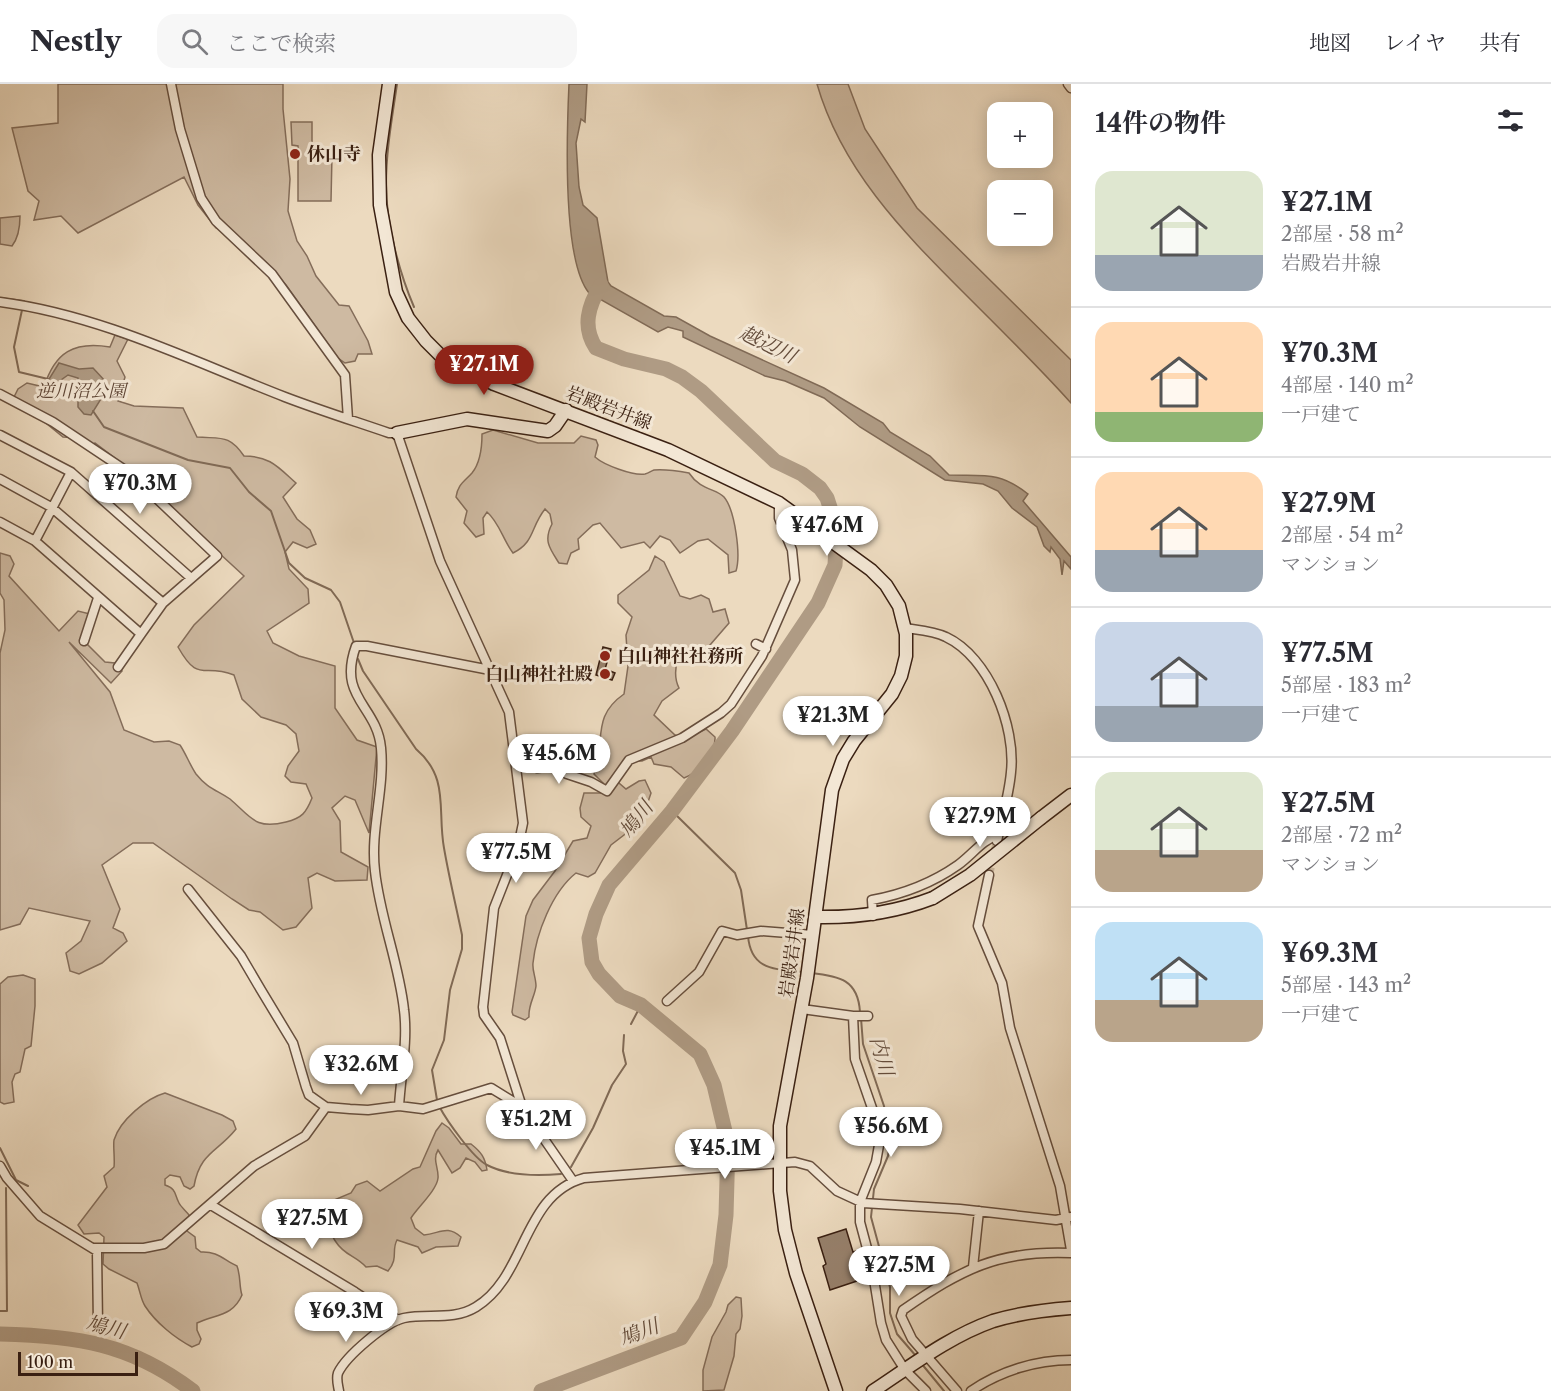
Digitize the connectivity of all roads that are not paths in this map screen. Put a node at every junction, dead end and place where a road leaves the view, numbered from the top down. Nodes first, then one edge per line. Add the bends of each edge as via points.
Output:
1 (171, 84) edge
2 (389, 84) edge
3 (1068, 84) edge
4 (1071, 88) edge
5 (0, 302) edge
6 (0, 394) edge
7 (566, 410) junction
8 (348, 419) junction
9 (397, 433) junction
10 (0, 435) edge
11 (71, 472) junction
12 (0, 479) edge
13 (779, 503) junction
14 (51, 507) junction
15 (0, 522) edge
16 (35, 541) junction
17 (191, 578) junction
18 (98, 598) junction
19 (163, 603) junction
20 (905, 628) junction
21 (141, 634) junction
22 (84, 641) dead end
23 (756, 644) dead end
24 (766, 649) junction
25 (118, 666) dead end
26 (490, 670) junction
27 (516, 762) junction
28 (1071, 795) edge
29 (989, 875) tunnel mouth
30 (189, 889) dead end
31 (873, 916) junction
32 (815, 917) junction
33 (813, 935) junction
34 (667, 1002) dead end
35 (802, 1009) junction
36 (853, 1016) junction
37 (868, 1016) dead end
38 (399, 1106) junction
39 (326, 1107) junction
40 (522, 1107) junction
41 (779, 1163) junction
42 (0, 1166) edge
43 (573, 1181) junction
44 (862, 1202) junction
45 (211, 1205) junction
46 (979, 1211) junction
47 (1068, 1217) edge
48 (94, 1248) junction
49 (1071, 1251) edge
50 (973, 1267) junction
51 (1071, 1308) edge
52 (398, 1320) junction
53 (98, 1325) dead end
54 (927, 1356) junction
55 (1071, 1360) edge
56 (905, 1370) junction
57 (339, 1391) edge
58 (836, 1391) edge
59 (873, 1391) edge
60 (926, 1391) edge
61 (957, 1391) edge
62 (971, 1391) edge

1 - 8 street via 182,138 201,198 216,222 272,274 345,375
2 - 7 main road, 岩殿岩井線 via 379,155 379,196 391,271 408,318 441,356 460,368
3 - 4 street
5 - 8 street via 31,306 136,338
6 - 17 street via 53,422 130,474 217,556
7 - 9 main road via 548,431 467,420
7 - 13 main road, 岩殿岩井線 via 668,450
8 - 9 street
9 - 26 street via 440,561
10 - 11 street
11 - 14 street
11 - 17 street
12 - 14 street
13 - 20 main road, 岩殿岩井線 via 871,570 899,606
13 - 24 street via 779,518 792,550 795,580
14 - 16 street
14 - 19 street
15 - 16 street
16 - 18 street
17 - 19 street
18 - 21 street
18 - 22 street
19 - 21 street
20 - 31 street via 938,634 963,647 971,656 993,687 1003,713 1011,772 998,838 988,838 957,866 930,882 872,900
20 - 32 main road, 岩殿岩井線 via 907,645 901,676 854,741 836,774 827,814
21 - 25 street
23 - 24 street
24 - 27 street via 731,704 721,713 682,738 629,760 607,791 554,766 537,768
26 - 27 street via 506,702
26 - 38 street via 367,646 356,646 351,660 355,695 376,729 381,749 374,850 381,908 405,1012
27 - 40 street via 522,835 494,908 483,1007 484,1016 500,1038
28 - 31 main road, bridge via 970,875 933,898
29 - 47 street via 978,926 1002,983 1010,1028
30 - 39 street via 241,956 292,1043 309,1095
31 - 32 main road
32 - 33 main road, 岩殿岩井線
33 - 34 street via 761,931 737,935 722,931 699,972
33 - 35 main road, 岩殿岩井線
35 - 36 street
35 - 41 main road, 岩殿岩井線 via 782,1107
36 - 37 street
36 - 44 street via 855,1059 881,1134
38 - 39 street via 368,1110
38 - 40 street via 423,1109 491,1088
39 - 45 street via 305,1136 254,1166
40 - 43 street
41 - 43 street via 595,1176
41 - 44 street via 810,1166 837,1191
41 - 58 main road, 岩殿岩井線 via 785,1230
42 - 48 street via 40,1216
43 - 52 street via 553,1194 540,1209 512,1268 484,1302 456,1315
44 - 46 street
44 - 56 street via 860,1222 881,1323 886,1340
45 - 48 street via 164,1244
45 - 52 street
46 - 47 street via 1056,1220
46 - 50 street
47 - 49 street
48 - 53 street via 98,1260
49 - 50 street via 1016,1254
50 - 54 street via 903,1310 906,1328
51 - 54 main road via 1017,1314 992,1322
52 - 57 street via 359,1349 339,1371
54 - 56 main road
54 - 61 street
55 - 62 street via 1019,1368
56 - 59 main road
56 - 60 street

